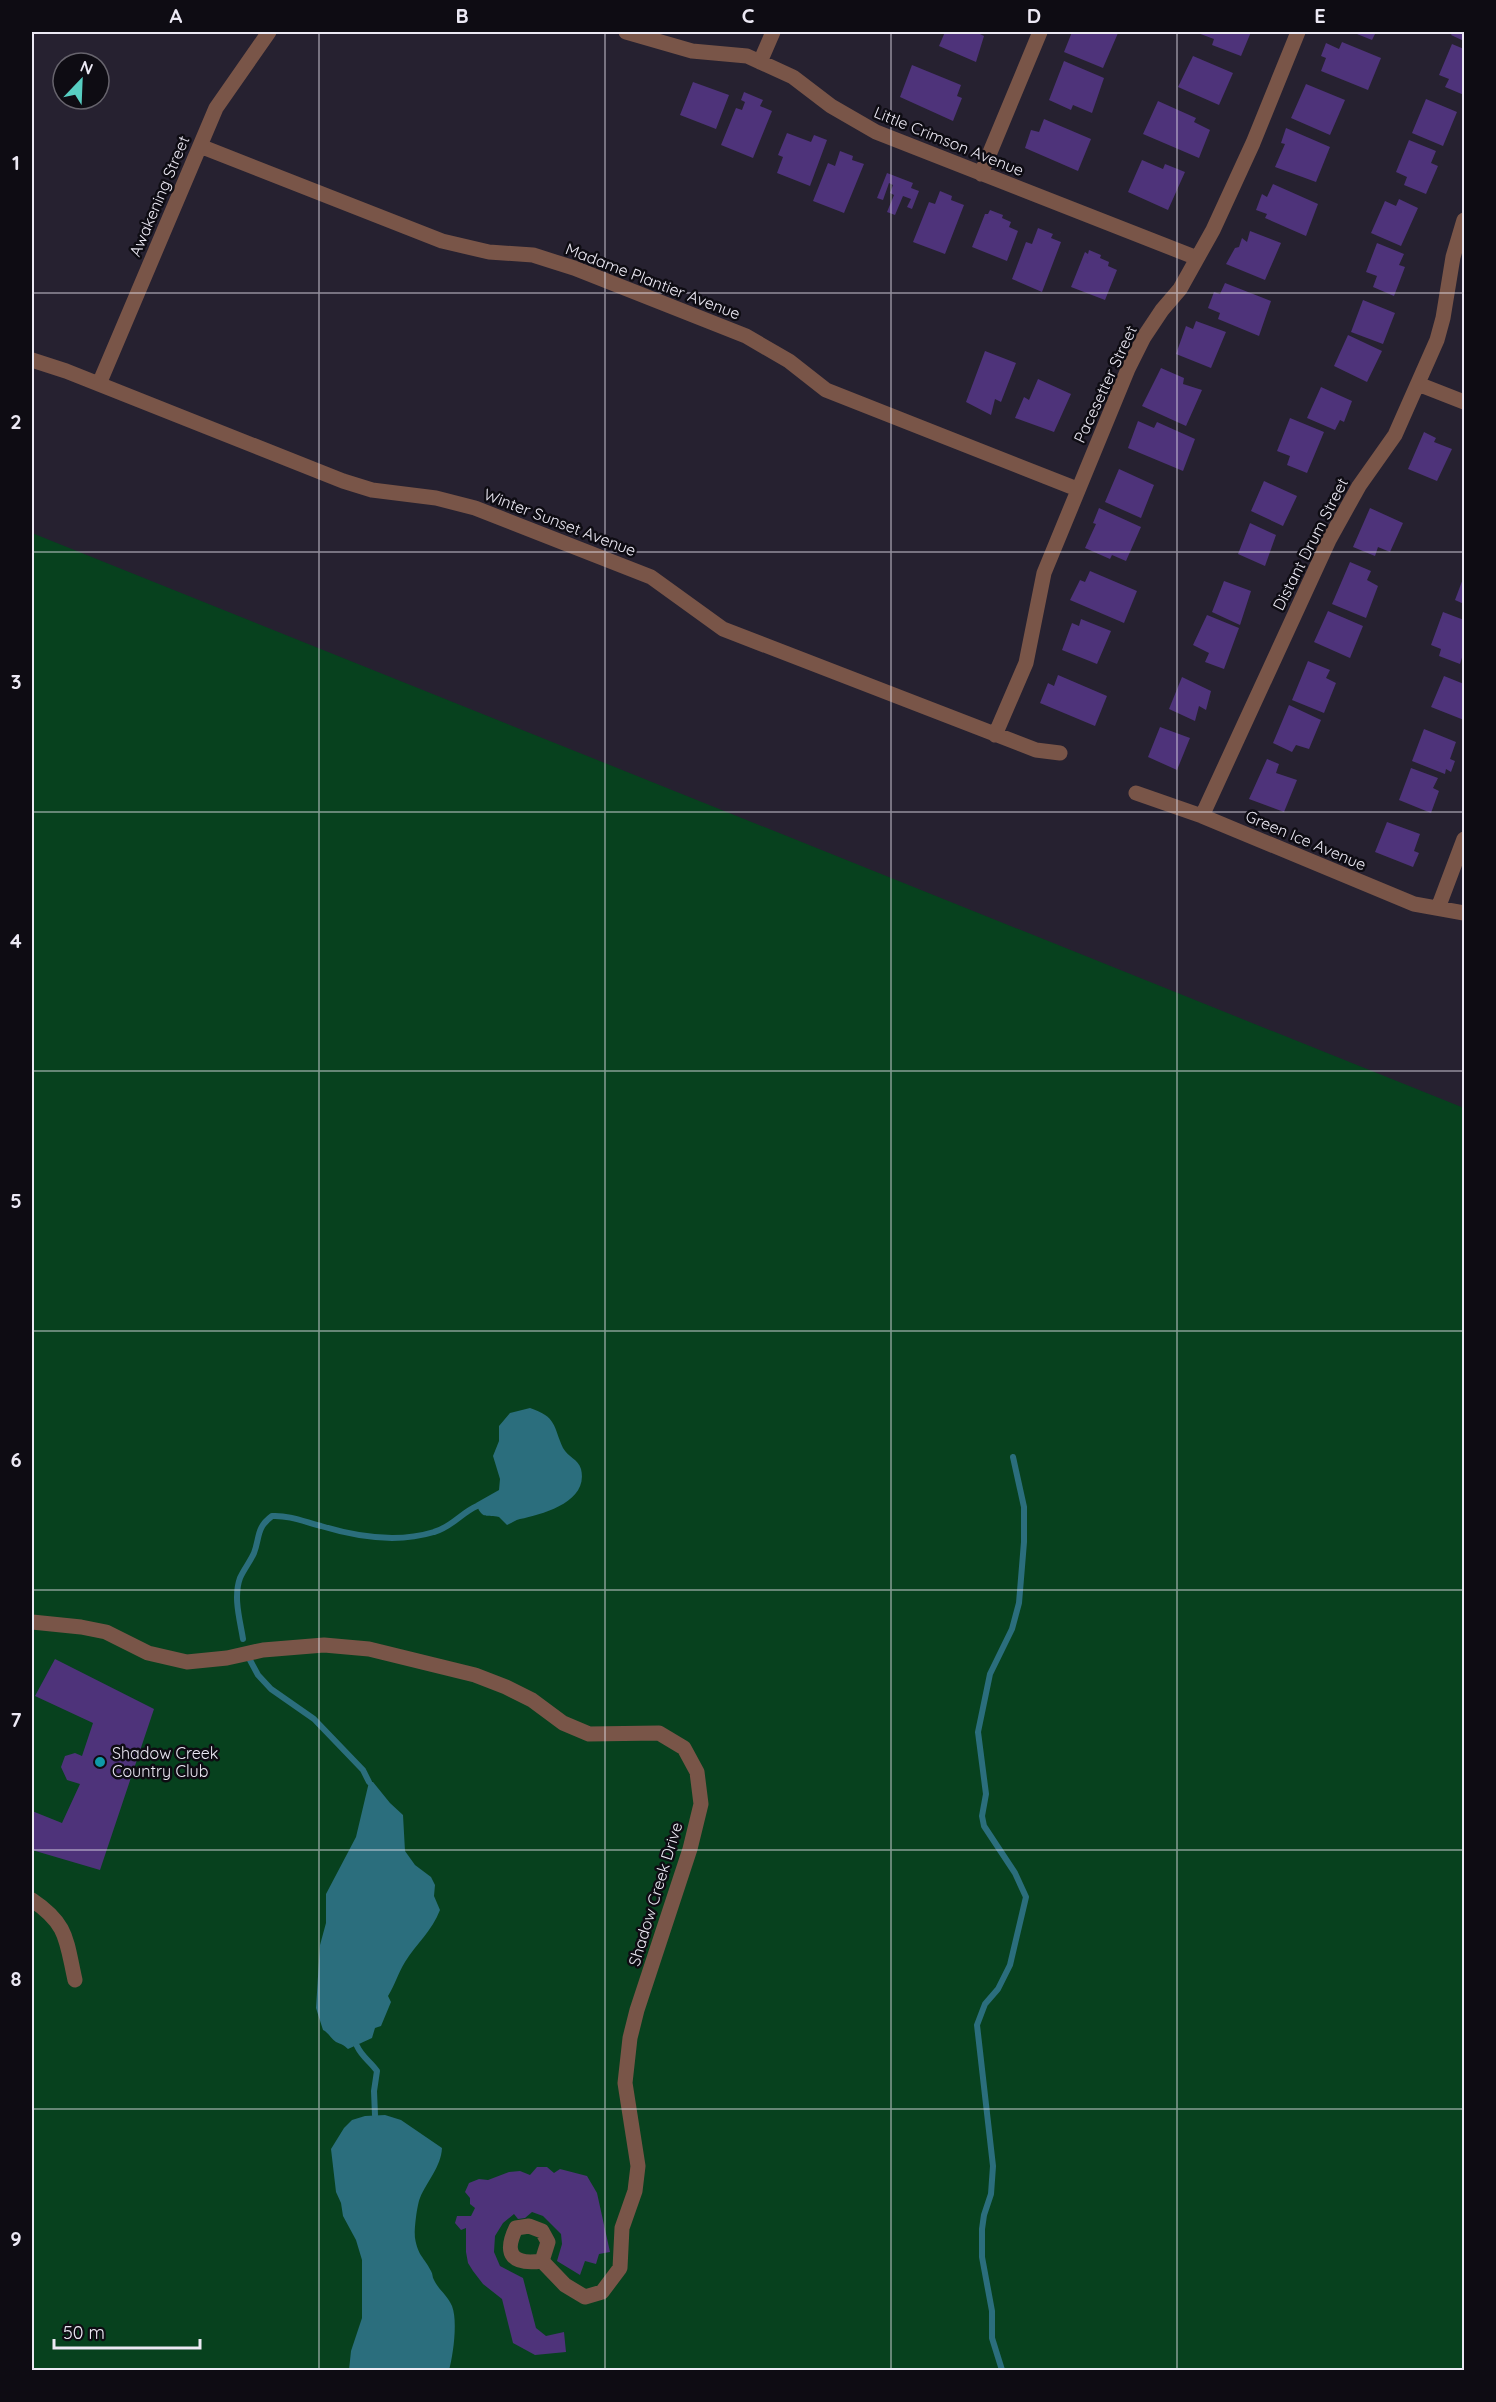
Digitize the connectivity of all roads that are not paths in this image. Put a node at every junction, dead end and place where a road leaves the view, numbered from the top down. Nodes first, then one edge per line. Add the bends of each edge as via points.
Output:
1 (269, 32) edge
2 (626, 32) edge
3 (773, 32) edge
4 (1040, 32) edge
5 (1298, 32) edge
6 (760, 62) junction
7 (200, 146) junction
8 (981, 174) junction
9 (1464, 220) edge
10 (1197, 258) junction
11 (32, 360) edge
12 (99, 384) junction
13 (1418, 384) junction
14 (1464, 402) edge
15 (1077, 489) junction
16 (995, 735) junction
17 (1060, 753) dead end
18 (1136, 793) dead end
19 (1202, 816) junction
20 (1464, 839) edge
21 (1438, 908) junction
22 (1464, 913) edge
23 (32, 1622) edge
24 (32, 1900) edge
25 (75, 1980) dead end
26 (542, 2261) dead end

1 - 7 street, Awakening Street via 216,108
2 - 6 street, Little Crimson Avenue via 692,51 729,53
3 - 6 street
4 - 8 street
5 - 10 street, Pacesetter Street via 1253,143
6 - 8 street, Little Crimson Avenue via 793,77 867,128
7 - 12 street, Awakening Street
7 - 15 street, Madame Plantier Avenue via 442,241 489,252 533,255 574,268 746,336 789,361 826,390
8 - 10 street, Little Crimson Avenue
9 - 13 street, Distant Drum Street via 1437,340
10 - 15 street, Pacesetter Street via 1180,289 1144,337
11 - 12 street, Winter Sunset Avenue
12 - 16 street, Winter Sunset Avenue via 343,481 372,490 436,498 475,508 651,577 723,629
13 - 14 street
13 - 19 street, Distant Drum Street via 1395,435 1359,486 1329,540
15 - 16 street, Pacesetter Street via 1044,573 1026,663
16 - 17 street, Winter Sunset Avenue via 1036,750
18 - 19 street, Green Ice Avenue
19 - 21 street, Green Ice Avenue via 1414,904
20 - 21 street
21 - 22 street, Green Ice Avenue
23 - 26 street, Shadow Creek Drive via 106,1632 148,1653 187,1662 324,1645 369,1649 475,1675 532,1700 563,1723 589,1734 659,1733 684,1748 697,1772 700,1804 690,1849 630,2038 625,2083 638,2166 635,2191 622,2228 620,2268 602,2292 585,2297 565,2285
24 - 25 street via 58,1921

